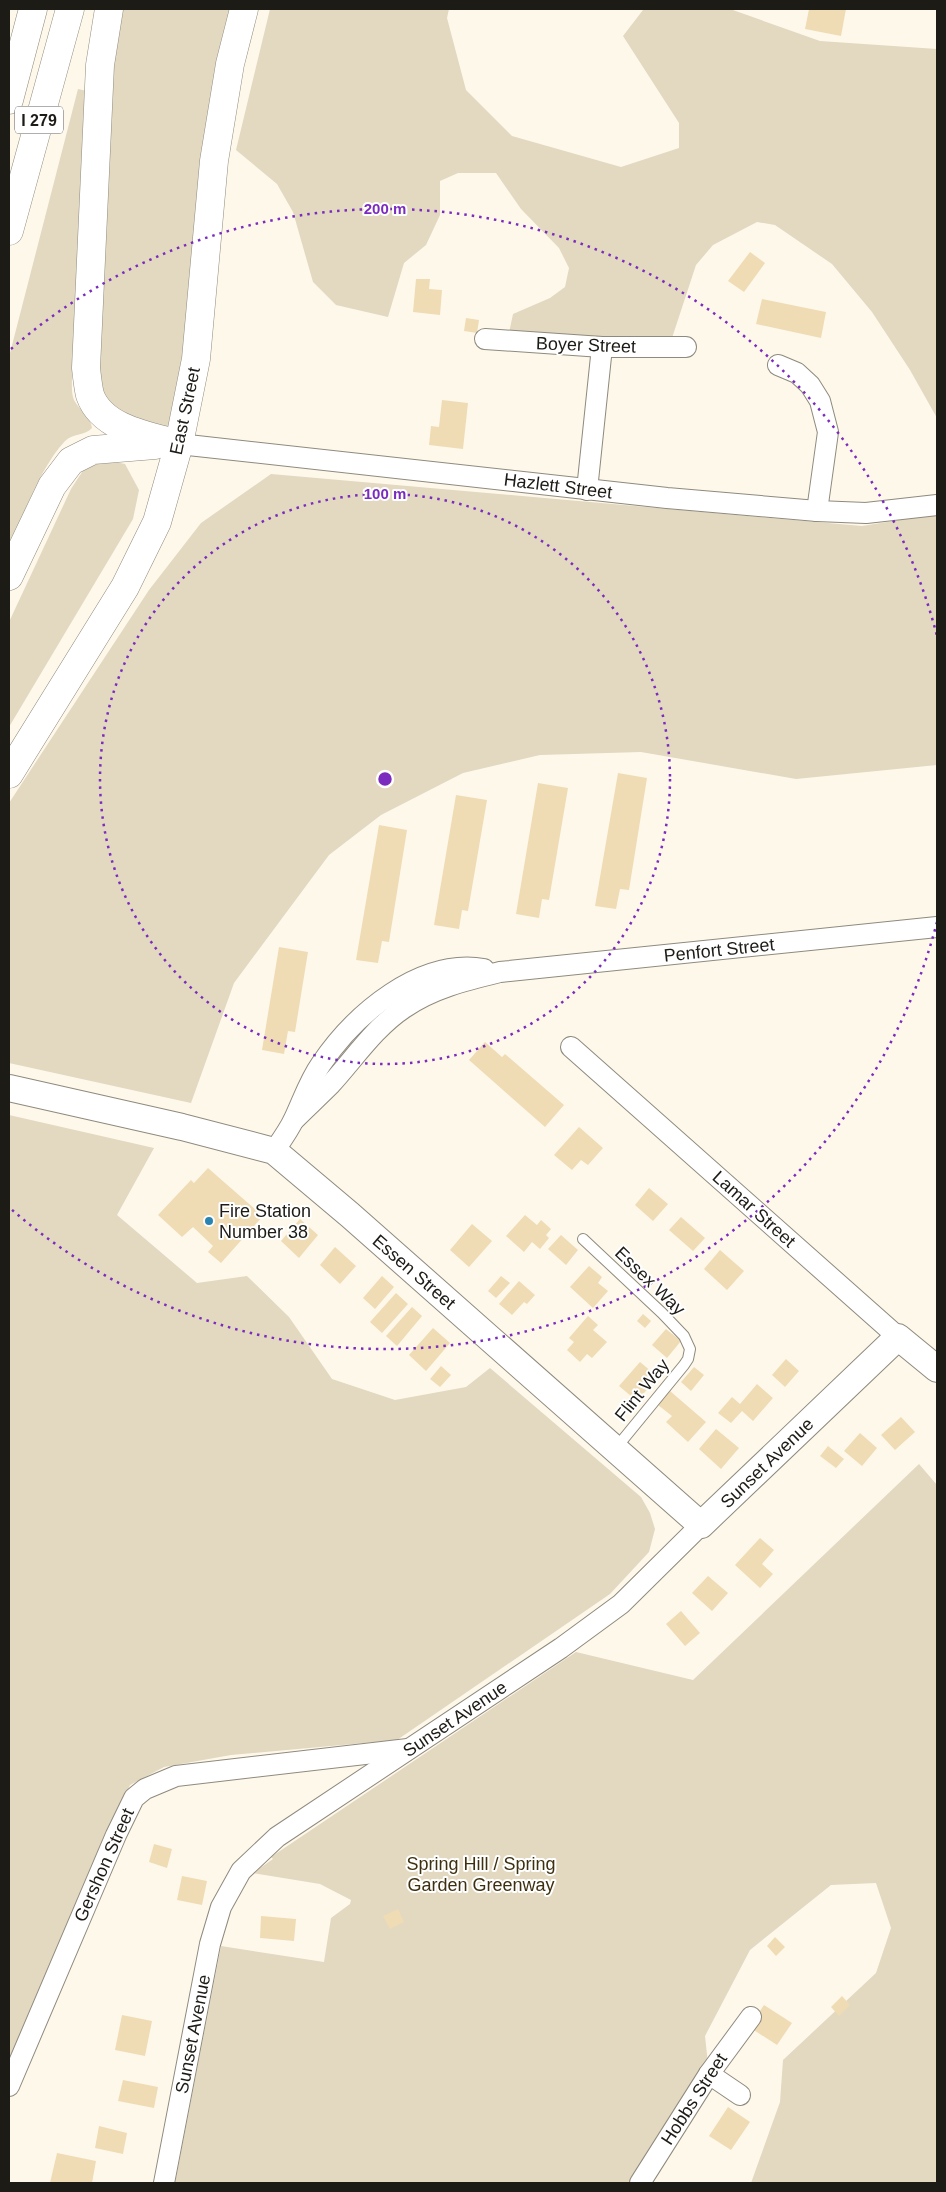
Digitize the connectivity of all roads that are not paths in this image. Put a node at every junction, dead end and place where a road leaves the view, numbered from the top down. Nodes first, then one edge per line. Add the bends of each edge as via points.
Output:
1 (33, 9) edge
2 (70, 9) edge
3 (108, 9) edge
4 (244, 9) edge
5 (9, 100) edge
6 (9, 231) edge
7 (486, 340) dead end
8 (602, 347) junction
9 (686, 347) dead end
10 (778, 366) dead end
11 (179, 444) junction
12 (587, 490) junction
13 (937, 505) edge
14 (817, 511) junction
15 (9, 576) edge
16 (9, 774) edge
17 (937, 927) edge
18 (572, 1047) dead end
19 (9, 1088) edge
20 (274, 1151) junction
21 (584, 1239) dead end
22 (898, 1337) junction
23 (690, 1349) joint
24 (937, 1370) edge
25 (614, 1450) junction
26 (701, 1525) junction
27 (412, 1748) junction
28 (751, 2017) dead end
29 (709, 2074) junction
30 (9, 2086) edge
31 (740, 2095) dead end
32 (164, 2183) edge
33 (640, 2183) edge

1 - 5 main road
2 - 6 main road, I 279
3 - 11 main road via 100,65 86,368 90,395 99,411 127,430
4 - 11 main road, East Street via 230,64 214,161 196,359
7 - 8 street, Boyer Street
8 - 9 street, Boyer Street
8 - 12 street
10 - 14 street via 797,373 820,401 828,432
11 - 12 street, Hazlett Street
11 - 15 main road via 93,450 70,461 52,486
11 - 16 main road, East Street via 157,522 125,587
12 - 14 street, Hazlett Street
13 - 14 street, Hazlett Street via 866,512
17 - 20 street, Penfort Street via 500,972 464,980 404,1008 378,1030 294,1120
18 - 22 street, Lamar Street
19 - 20 street, Essen Street
20 - 25 street, Essen Street
21 - 23 lane, Essex Way via 684,1336
22 - 24 street, Lamar Street
22 - 26 street, Sunset Avenue
23 - 25 lane, Flint Way via 684,1365
25 - 26 street, Essen Street
26 - 27 street, Sunset Avenue via 621,1604
27 - 30 street, Gershon Street via 176,1776 145,1789 134,1798
27 - 32 street, Sunset Avenue via 276,1837 240,1871 221,1908 210,1944
28 - 29 street, Hobbs Street
29 - 31 street
29 - 33 street, Hobbs Street

